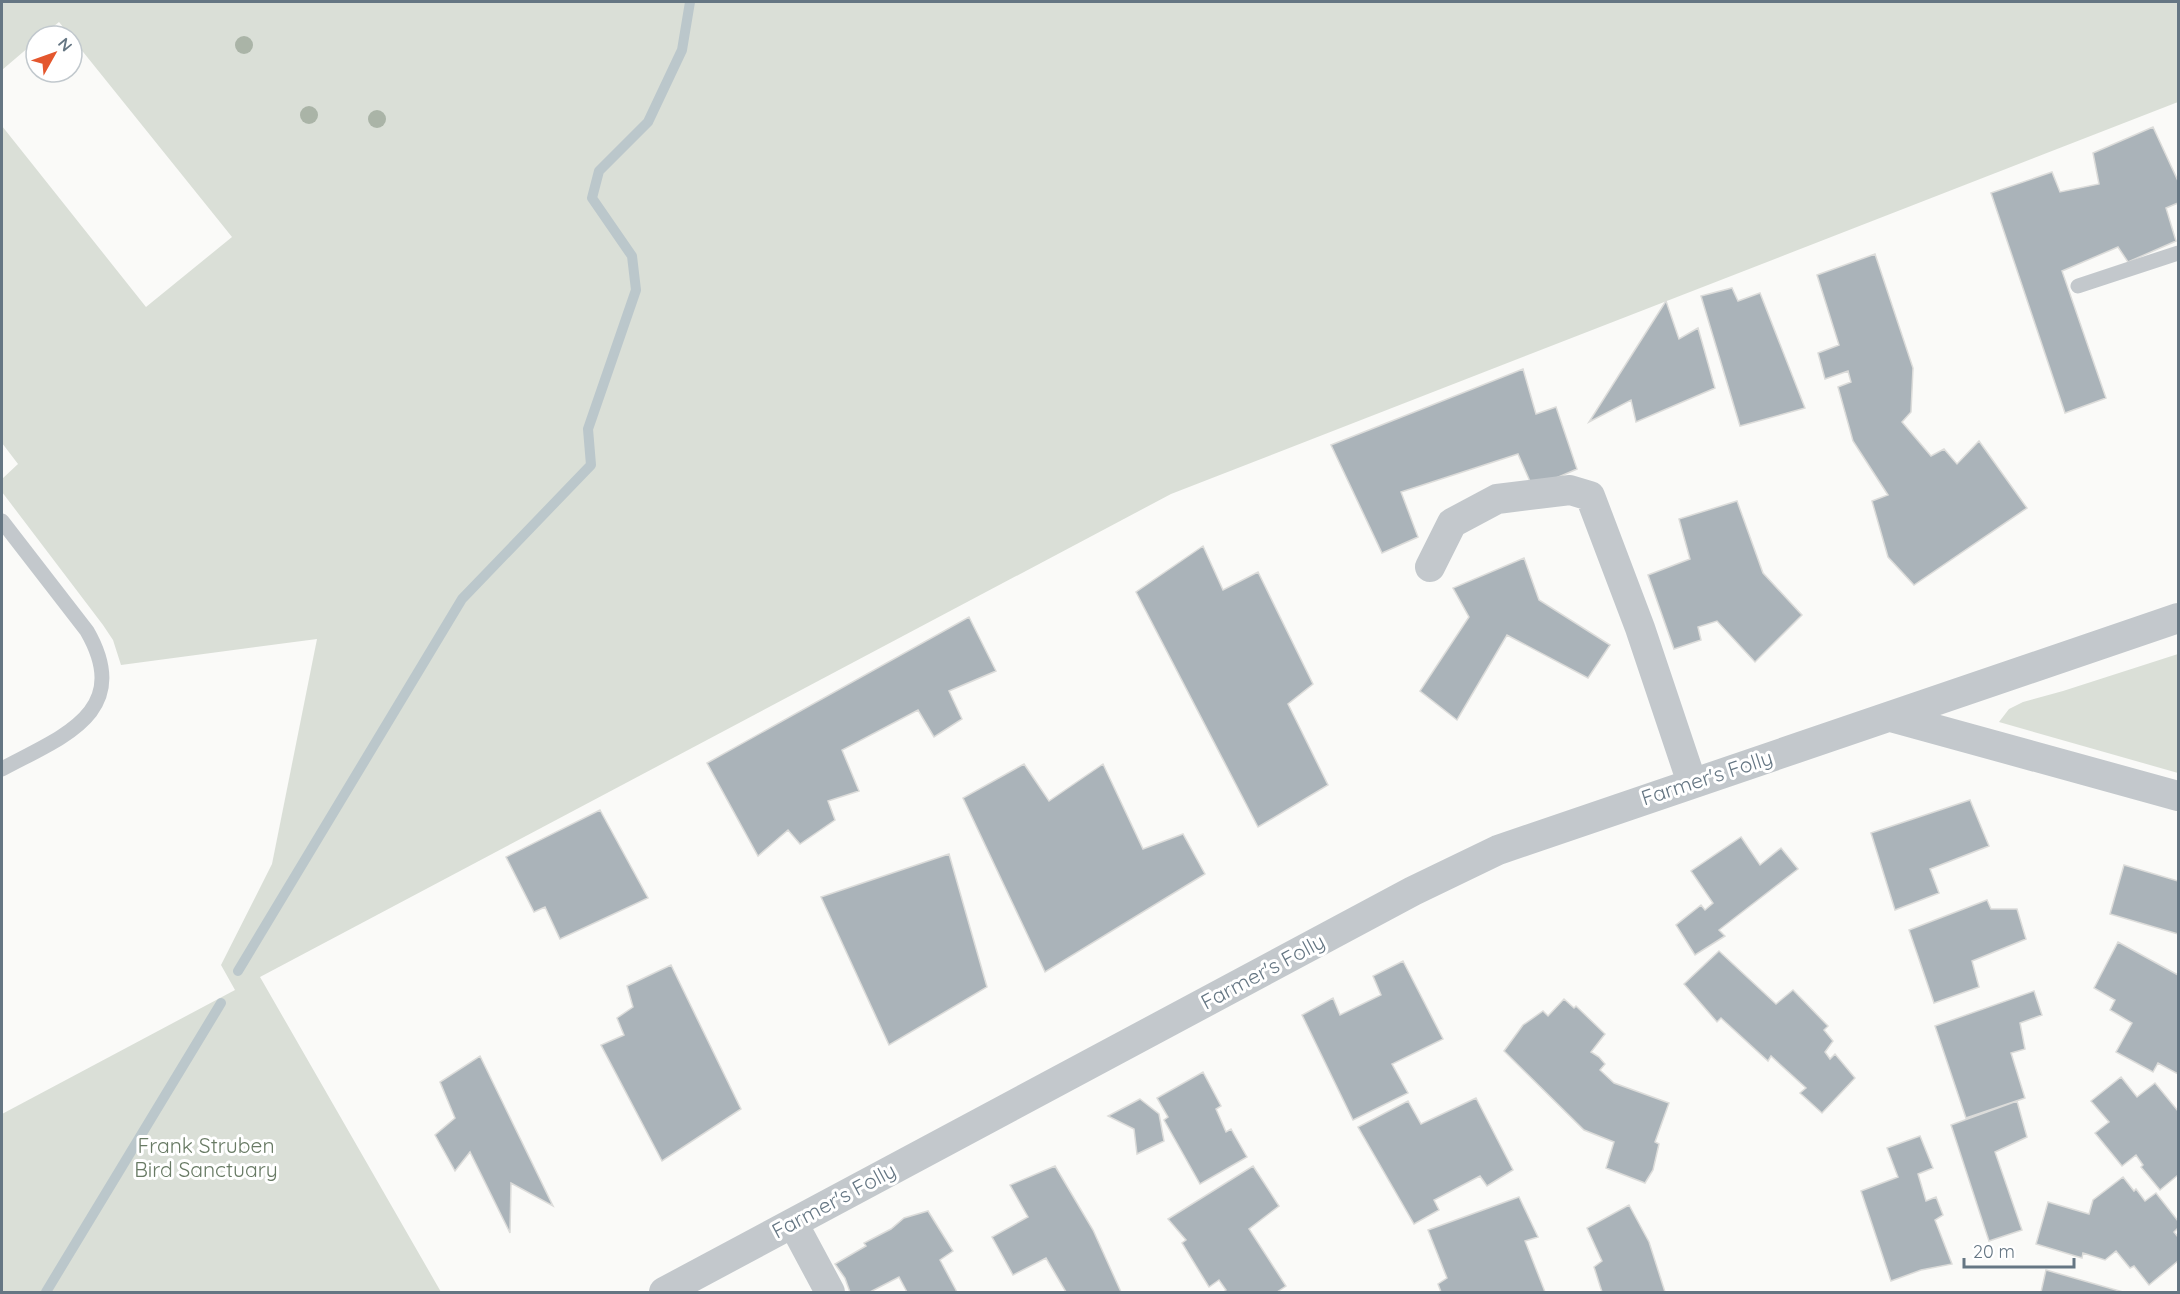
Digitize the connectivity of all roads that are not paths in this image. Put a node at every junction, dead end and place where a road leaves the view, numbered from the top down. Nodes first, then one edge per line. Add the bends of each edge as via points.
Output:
1 (2178, 253) edge
2 (2078, 286) dead end
3 (2, 521) edge
4 (1430, 567) dead end
5 (2178, 618) edge
6 (1891, 717) junction
7 (2, 769) edge
8 (1692, 783) junction
9 (2178, 796) edge
10 (793, 1223) junction
11 (664, 1293) edge
12 (830, 1293) edge

1 - 2 lane
3 - 7 lane via 87,631 98,649 103,669 95,707 84,721
4 - 8 street via 1452,523 1497,499 1570,490 1590,496
5 - 6 street, Farmer's Folly
6 - 8 street, Farmer's Folly
6 - 9 street
8 - 10 street, Farmer's Folly via 1498,850 1413,891
10 - 11 street, Farmer's Folly
10 - 12 street

